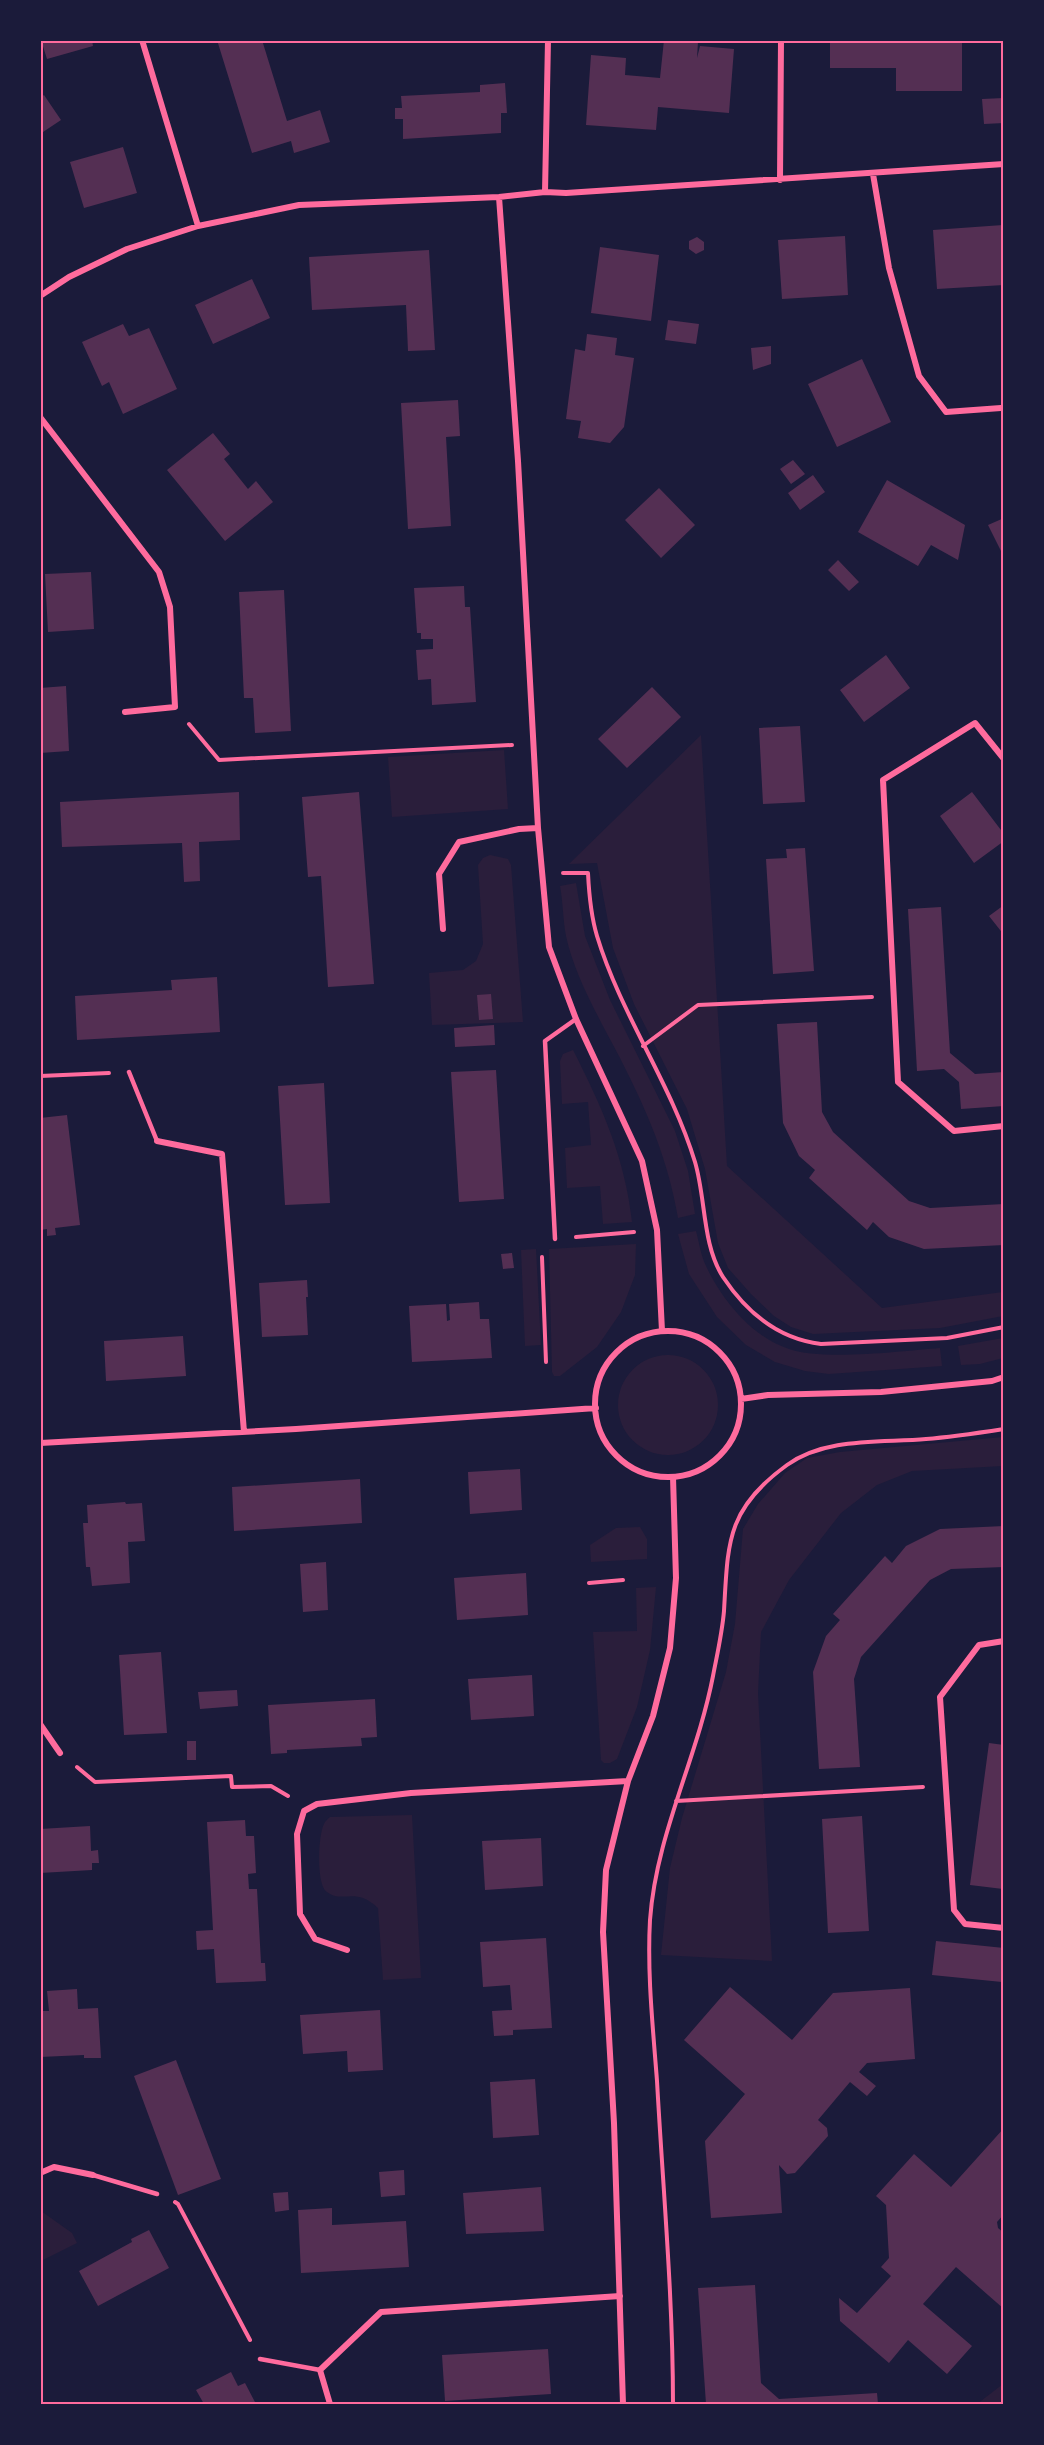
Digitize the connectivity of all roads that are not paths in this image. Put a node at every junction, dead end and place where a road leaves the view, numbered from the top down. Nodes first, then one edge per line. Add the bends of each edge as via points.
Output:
1 (142, 40) edge
2 (548, 40) edge
3 (781, 40) edge
4 (1004, 164) edge
5 (873, 174) junction
6 (780, 180) junction
7 (545, 192) junction
8 (499, 197) junction
9 (198, 226) junction
10 (40, 296) edge
11 (1001, 408) dead end
12 (40, 417) edge
13 (125, 712) dead end
14 (1004, 759) edge
15 (538, 828) junction
16 (443, 929) dead end
17 (576, 1019) junction
18 (129, 1072) road end
19 (1004, 1126) edge
20 (157, 1141) joint
21 (555, 1239) road end
22 (662, 1331) junction
23 (1004, 1377) edge
24 (741, 1399) junction
25 (596, 1408) junction
26 (244, 1432) junction
27 (40, 1443) edge
28 (673, 1477) junction
29 (1004, 1641) edge
30 (40, 1724) edge
31 (60, 1753) road end
32 (628, 1781) junction
33 (1004, 1928) edge
34 (347, 1950) dead end
35 (40, 2173) edge
36 (93, 2175) joint
37 (157, 2194) road end
38 (620, 2296) junction
39 (260, 2359) road end
40 (320, 2370) junction
41 (330, 2404) edge
42 (623, 2404) edge

1 - 9 street
2 - 7 street
3 - 6 street
4 - 5 street
5 - 6 street
5 - 11 street via 889,268 919,376 946,412
6 - 7 street
7 - 8 street
8 - 9 street via 299,205
8 - 15 street
9 - 10 street via 127,249
12 - 13 street via 159,572 170,607 175,707
14 - 19 street via 975,723 884,780 898,1082 954,1131
15 - 16 street via 459,842 439,874
15 - 17 street via 549,947
17 - 21 lane via 545,1041
17 - 22 street via 642,1161 657,1230
18 - 20 lane
20 - 26 street via 222,1154
22 - 24 street via 691,1334 716,1348 734,1371
22 - 25 street via 635,1338 614,1356 599,1380
23 - 24 street via 881,1392
24 - 28 street via 736,1431 723,1452 704,1467
25 - 26 street
25 - 28 street via 599,1427 620,1459 645,1472
26 - 27 street
28 - 32 street via 676,1578 670,1648 653,1716
29 - 33 street via 979,1645 940,1696 954,1910 965,1924
30 - 31 street
32 - 34 street via 411,1793 317,1804 304,1811 297,1834 300,1914 315,1939
32 - 38 street via 606,1870 603,1932
35 - 36 street via 54,2167
36 - 37 lane
38 - 40 street via 381,2312
38 - 42 street
39 - 40 lane
40 - 41 street

